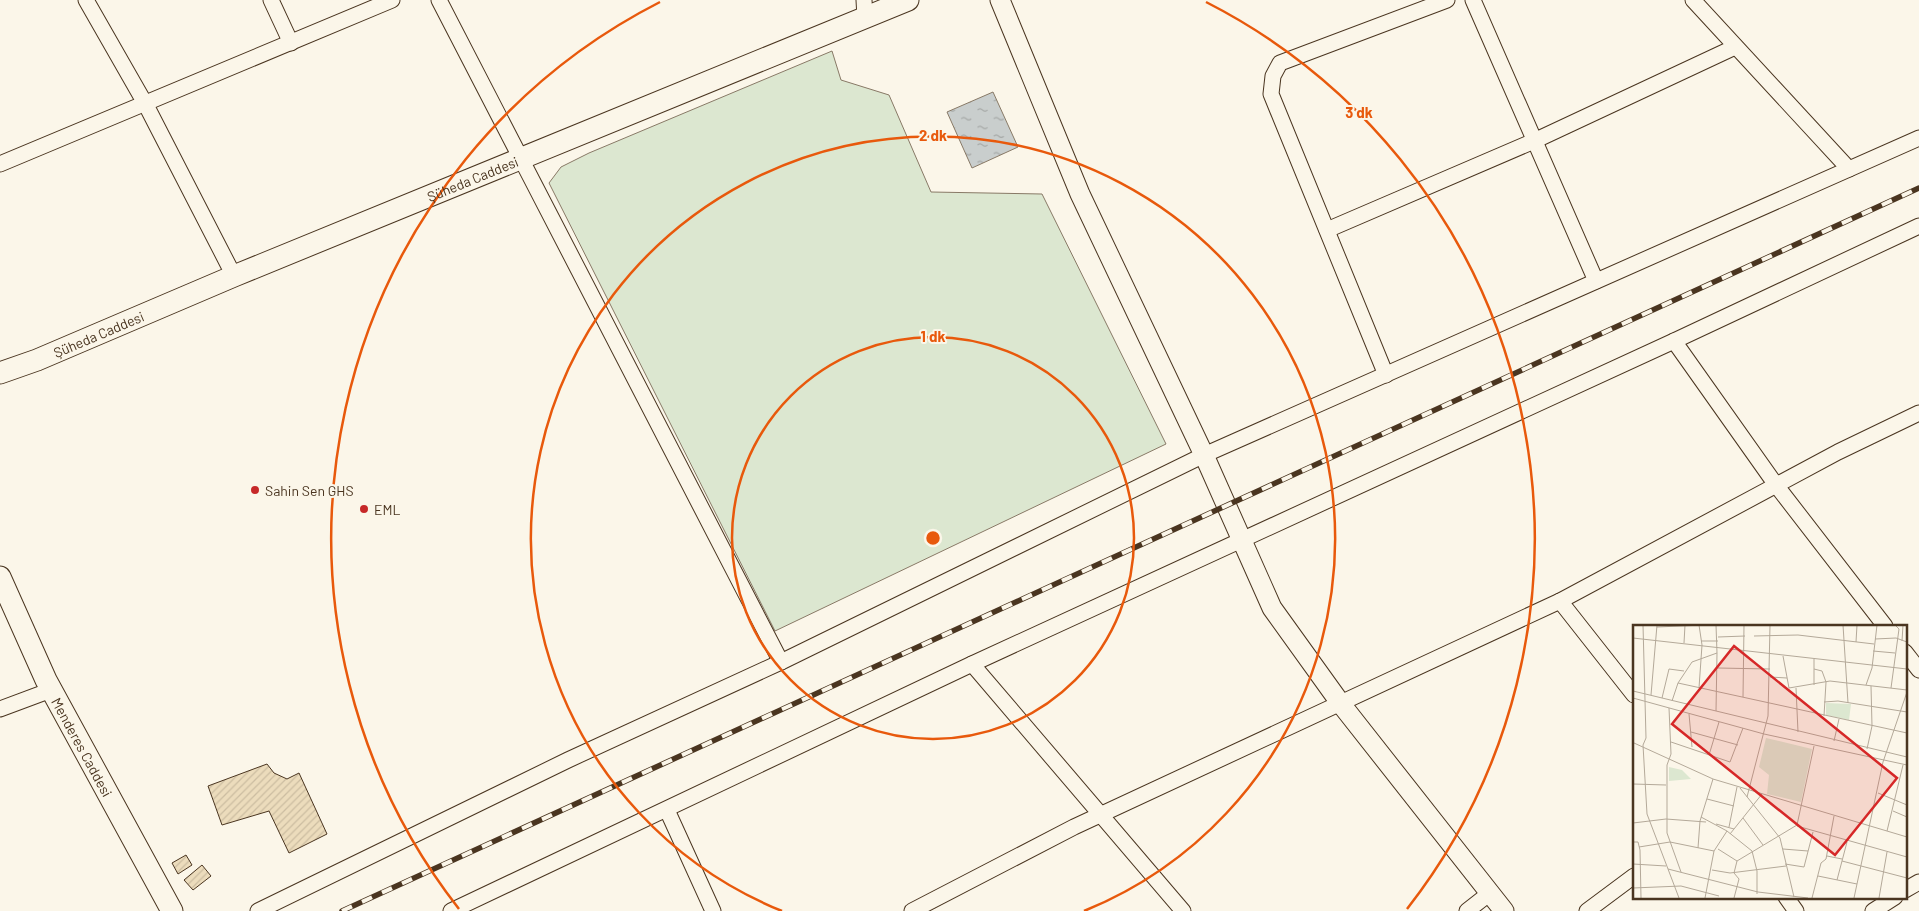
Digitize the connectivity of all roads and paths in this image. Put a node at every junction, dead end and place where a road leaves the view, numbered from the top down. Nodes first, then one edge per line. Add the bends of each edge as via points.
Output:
1 (86, 0) edge
2 (271, 0) edge
3 (392, 0) edge
4 (439, 0) edge
5 (908, 0) edge
6 (1000, 0) edge
7 (1447, 0) edge
8 (1473, 0) edge
9 (1692, 0) edge
10 (865, 9) edge
11 (291, 43) junction
12 (1735, 47) junction
13 (146, 105) junction
14 (1919, 138) edge
15 (1534, 140) junction
16 (521, 159) junction
17 (0, 164) edge
18 (1849, 169) junction
19 (1919, 226) edge
20 (1327, 230) junction
21 (234, 276) junction
22 (1596, 282) junction
23 (1674, 341) junction
24 (37, 360) junction
25 (0, 373) edge
26 (1386, 375) junction
27 (0, 381) edge
28 (1919, 413) edge
29 (1204, 456) junction
30 (1776, 485) junction
31 (1240, 539) junction
32 (0, 577) edge
33 (1560, 601) junction
34 (1884, 625) edge
35 (780, 662) junction
36 (972, 664) junction
37 (52, 690) junction
38 (1633, 694) edge
39 (1340, 704) junction
40 (0, 709) edge
41 (667, 810) junction
42 (1099, 816) junction
43 (1633, 877) edge
44 (1919, 882) edge
45 (1906, 889) edge
46 (1490, 893) junction
47 (1787, 898) edge
48 (1892, 898) edge
49 (172, 911) edge
50 (258, 911) edge
51 (451, 911) edge
52 (714, 911) edge
53 (912, 911) edge
54 (1183, 911) edge
55 (1466, 911) edge
56 (1504, 911) edge
57 (1587, 911) edge
58 (1796, 911) edge
59 (1873, 911) edge

1 - 13 street
2 - 11 street
3 - 11 street
4 - 16 street
5 - 10 main road, Şüheda Caddesi
6 - 29 street via 1080,194
7 - 20 street via 1280,63 1272,76 1271,94
8 - 15 street
9 - 12 street
10 - 16 main road, Şüheda Caddesi
11 - 13 street
12 - 15 street
12 - 18 street
13 - 17 street
13 - 21 street
14 - 18 street
15 - 20 street
15 - 22 street
16 - 21 main road, Şüheda Caddesi
16 - 35 street
18 - 22 street
19 - 23 street
20 - 26 street
21 - 24 main road, Şüheda Caddesi
22 - 26 street
23 - 30 street
23 - 31 street
24 - 25 main road
24 - 27 main road
26 - 29 street
28 - 30 street
29 - 31 street
29 - 35 street
30 - 33 street
30 - 34 street
31 - 36 street
31 - 39 street via 1272,608
32 - 37 main road, Menderes Caddesi
33 - 38 street
33 - 39 street
35 - 50 street via 568,760
36 - 41 street
36 - 42 street
37 - 40 street
37 - 49 main road, Menderes Caddesi
39 - 42 street
39 - 46 street
41 - 51 street
41 - 52 street
42 - 53 street
42 - 54 street
43 - 57 street
44 - 45 street
46 - 55 street
46 - 56 street
47 - 58 street
48 - 59 street

